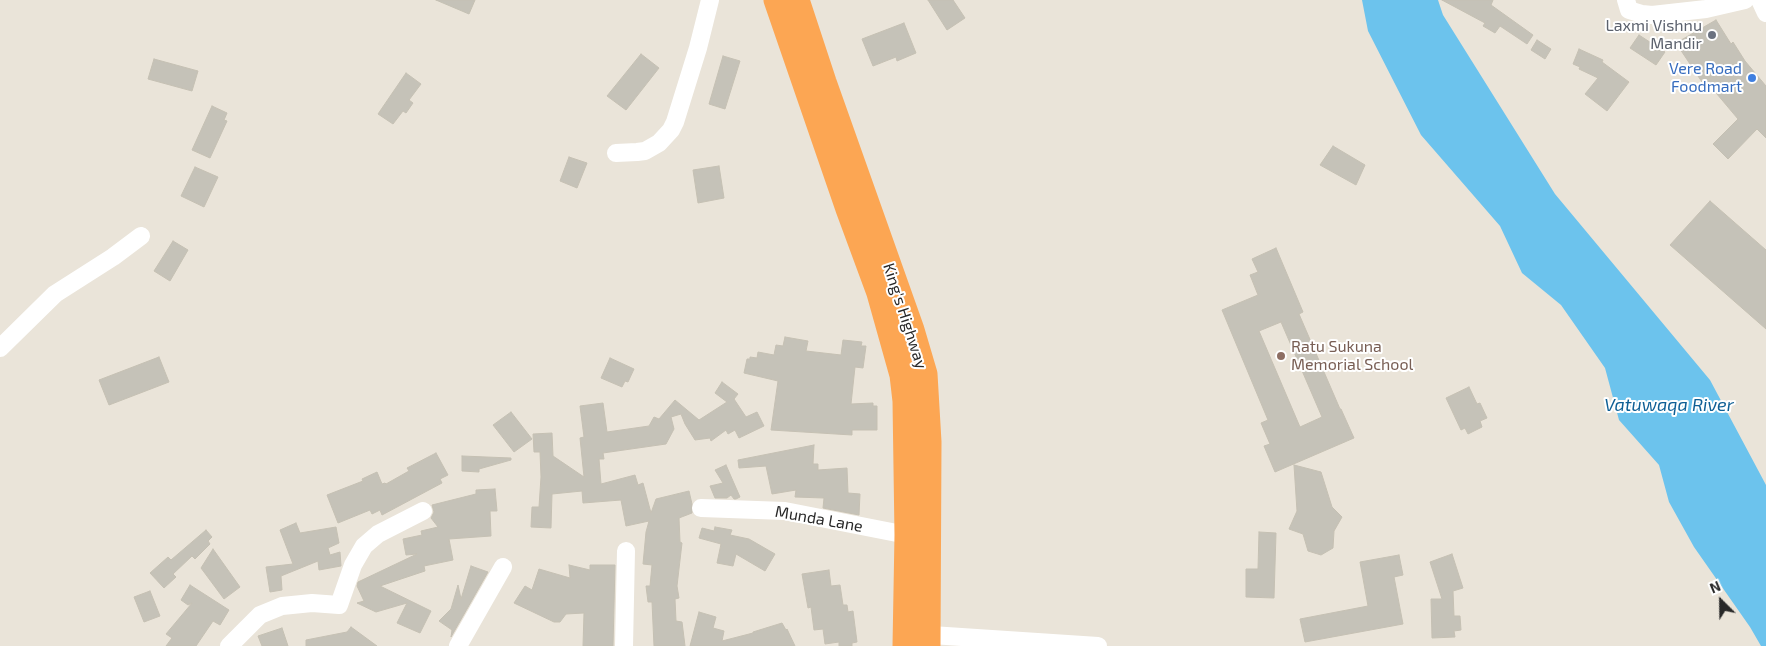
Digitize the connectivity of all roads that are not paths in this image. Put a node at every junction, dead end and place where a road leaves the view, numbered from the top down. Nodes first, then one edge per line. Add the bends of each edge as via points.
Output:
1 (710, 0) edge
2 (776, 0) edge
3 (797, 0) edge
4 (1626, 0) edge
5 (1745, 0) edge
6 (1760, 0) edge
7 (1766, 13) edge
8 (616, 153) dead end
9 (141, 236) dead end
10 (0, 348) edge
11 (701, 508) dead end
12 (423, 511) dead end
13 (907, 535) junction
14 (626, 551) dead end
15 (503, 566) dead end
16 (917, 640) edge
17 (229, 646) edge
18 (458, 646) edge
19 (624, 646) edge
20 (1098, 646) edge

1 - 8 street via 671,130 659,143 645,150
2 - 13 highway, King's Highway via 879,293 900,366 905,401
3 - 16 highway, King's Highway via 925,374 929,442
4 - 5 street via 1629,10 1652,15 1706,9
6 - 7 street
9 - 10 street via 55,294
11 - 13 street, Munda Lane via 785,510
12 - 17 street via 378,534 364,546 339,605 282,606 260,615
13 - 16 highway, King's Highway
14 - 19 street
15 - 18 street
16 - 20 street

